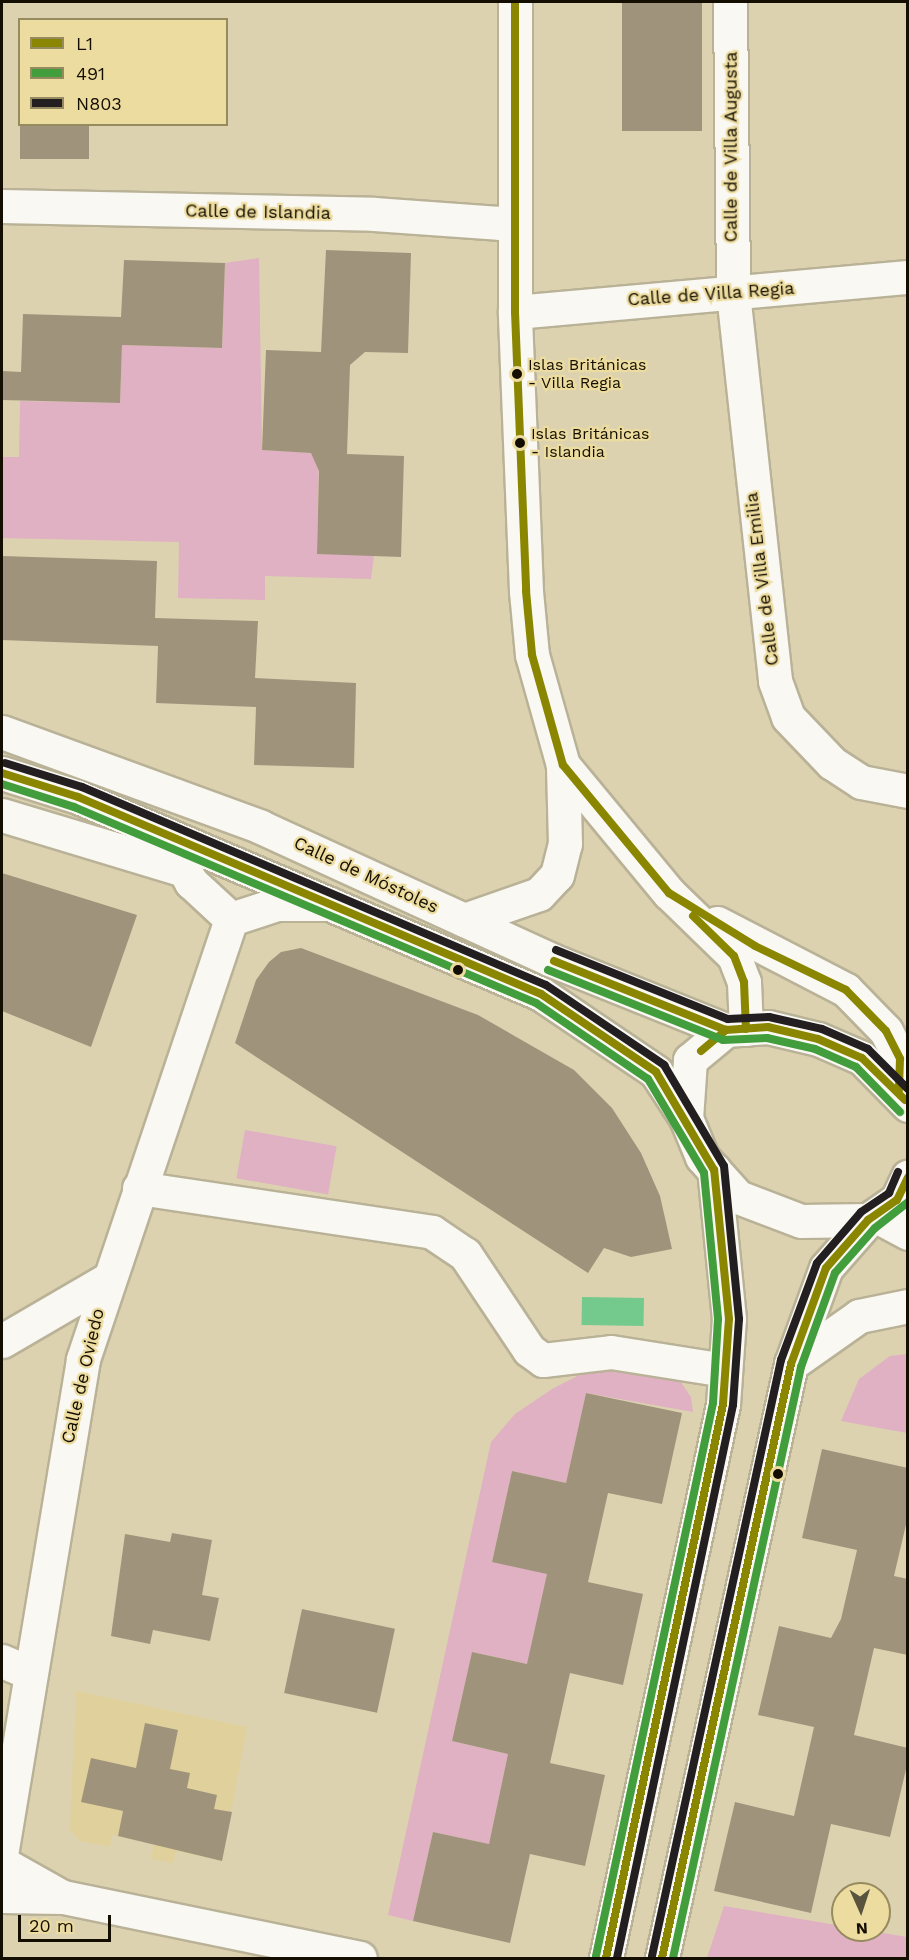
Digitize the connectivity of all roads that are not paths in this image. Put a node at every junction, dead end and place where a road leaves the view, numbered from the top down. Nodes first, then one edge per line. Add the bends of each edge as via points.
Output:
1 (515, 2) edge
2 (730, 2) edge
3 (2, 206) edge
4 (515, 224) junction
5 (908, 277) edge
6 (733, 293) junction
7 (515, 312) junction
8 (2, 732) edge
9 (563, 765) junction
10 (2, 773) edge
11 (908, 791) edge
12 (2, 815) edge
13 (165, 834) junction
14 (184, 870) junction
15 (669, 893) junction
16 (332, 905) junction
17 (231, 919) junction
18 (464, 920) junction
19 (736, 1029) junction
20 (903, 1097) edge
21 (686, 1118) junction
22 (714, 1170) junction
23 (908, 1176) edge
24 (139, 1188) junction
25 (873, 1219) junction
26 (908, 1233) edge
27 (107, 1280) junction
28 (908, 1306) edge
29 (2, 1341) edge
30 (791, 1364) junction
31 (725, 1370) junction
32 (15, 1667) edge
33 (2, 1849) edge
34 (2, 1863) edge
35 (2, 1896) edge
36 (63, 1897) junction
37 (360, 1959) edge
38 (606, 1959) edge
39 (662, 1959) edge

1 - 4 street
2 - 6 street, Calle de Villa Augusta
3 - 4 street, Calle de Islandia via 374,214
4 - 7 street
5 - 6 street, Calle de Villa Regia
6 - 7 street, Calle de Villa Regia
6 - 11 street, Calle de Villa Emilia via 775,681 788,717 832,764 861,782
7 - 9 street via 532,655
8 - 18 street, Calle de Móstoles via 261,827
9 - 15 street
9 - 18 street via 565,844 557,875 539,894
10 - 13 street, Calle de Móstoles
12 - 14 street
13 - 14 street
13 - 16 street, Calle de Móstoles
14 - 17 street via 216,910
15 - 19 street via 734,956 744,982
15 - 20 street via 755,946 846,990 886,1031 900,1059
16 - 17 street via 277,904
16 - 21 street, Calle de Móstoles via 542,994 656,1072
17 - 24 street, Calle de Oviedo
18 - 19 street, Calle de Móstoles via 658,1006
19 - 20 street, Calle de Móstoles via 818,1039 861,1058
19 - 21 street via 690,1060
21 - 22 street, Calle de Móstoles via 702,1157
22 - 25 street, Calle de Móstoles via 738,1197 801,1221
22 - 31 street via 729,1319
23 - 25 street via 897,1200
24 - 27 street, Calle de Oviedo
24 - 31 street via 432,1232 465,1254 529,1350 543,1360 611,1353
25 - 26 street
25 - 30 street via 826,1268
27 - 29 street
27 - 32 street, Calle de Oviedo via 83,1359
28 - 30 street via 859,1316
30 - 39 street
31 - 38 street via 714,1453
32 - 33 street, Calle de Oviedo
34 - 36 street
35 - 36 street
36 - 37 street

